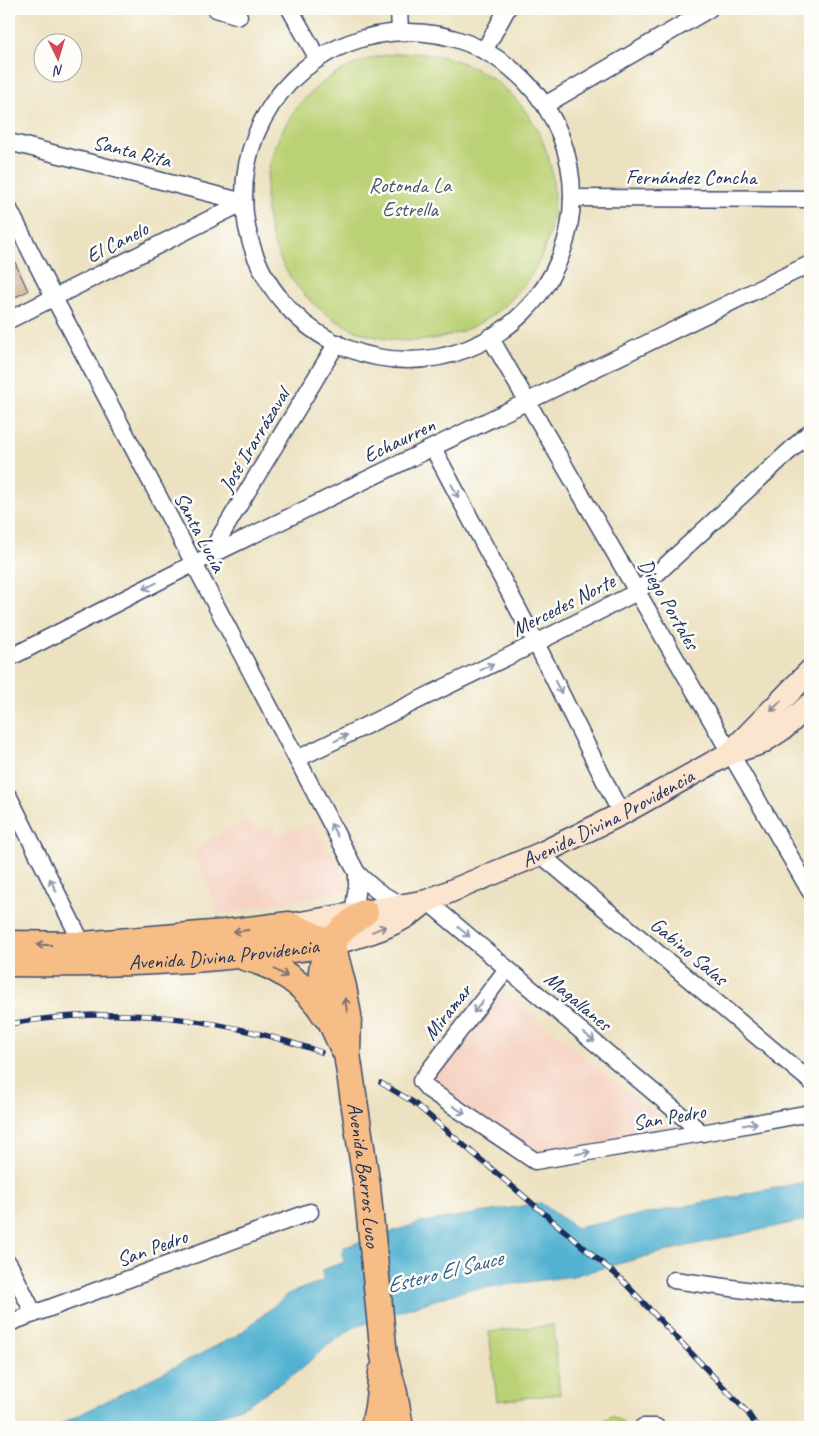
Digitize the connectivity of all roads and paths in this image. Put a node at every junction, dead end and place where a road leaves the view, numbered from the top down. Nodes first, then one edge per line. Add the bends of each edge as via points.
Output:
1 (216, 9) edge
2 (290, 9) edge
3 (399, 9) edge
4 (507, 9) edge
5 (708, 9) edge
6 (239, 16) dead end
7 (400, 32) junction
8 (484, 51) junction
9 (318, 59) junction
10 (544, 105) junction
11 (9, 142) edge
12 (572, 198) junction
13 (810, 199) edge
14 (244, 202) junction
15 (9, 209) edge
16 (810, 264) edge
17 (54, 298) junction
18 (9, 320) edge
19 (490, 337) junction
20 (337, 344) junction
21 (528, 402) junction
22 (810, 432) edge
23 (433, 448) junction
24 (200, 561) junction
25 (637, 592) junction
26 (536, 644) junction
27 (9, 658) edge
28 (810, 671) edge
29 (810, 704) edge
30 (730, 753) junction
31 (297, 759) junction
32 (9, 797) edge
33 (621, 814) junction
34 (540, 854) junction
35 (357, 873) junction
36 (810, 891) edge
37 (427, 901) junction
38 (402, 904) junction
39 (359, 913) junction
40 (289, 924) junction
41 (9, 944) edge
42 (332, 944) junction
43 (83, 945) junction
44 (236, 956) junction
45 (9, 963) edge
46 (507, 968) junction
47 (331, 1024) junction
48 (347, 1054) junction
49 (810, 1081) edge
50 (810, 1113) edge
51 (702, 1133) junction
52 (535, 1161) joint
53 (310, 1212) dead end
54 (9, 1264) edge
55 (674, 1280) dead end
56 (810, 1293) edge
57 (34, 1314) junction
58 (9, 1323) edge
59 (384, 1356) junction
60 (374, 1427) edge
61 (400, 1427) edge
62 (643, 1427) edge
63 (656, 1427) edge

1 - 6 street
2 - 9 street
3 - 7 street
4 - 8 street
5 - 10 street
7 - 8 street via 435,34
7 - 9 street via 364,38
8 - 10 street via 518,74
9 - 14 street via 278,96 259,127 247,164
10 - 12 street via 566,150
11 - 14 street, Santa Rita
12 - 13 street, Fernández Concha
12 - 19 street via 564,248 550,278 518,318
14 - 17 street, El Canelo
14 - 20 street via 249,239 272,288 308,326
15 - 17 street, Santa Lucía
16 - 21 street, Echaurren
17 - 18 street, El Canelo
17 - 24 street, Santa Lucía
19 - 20 street via 458,352 406,359 371,355
19 - 21 street, Diego Portales
20 - 24 street, José Irarrázaval
21 - 23 street, Echaurren
21 - 25 street, Diego Portales
22 - 25 street, Mercedes Norte
23 - 24 street, Echaurren
23 -> 26 street
24 -> 27 street, Echaurren
24 - 31 street, Santa Lucía
25 - 26 street, Mercedes Norte
25 - 30 street, Diego Portales
31 -> 26 street, Mercedes Norte
26 -> 33 street
28 -> 30 street, Avenida Divina Providencia
29 - 30 street, Avenida Divina Providencia via 784,728 761,743
30 - 33 street, Avenida Divina Providencia
30 - 36 street, Diego Portales
35 -> 31 street, Santa Lucía
43 -> 32 street
33 - 34 street, Avenida Divina Providencia
34 - 37 street, Avenida Divina Providencia
34 - 49 street, Gabino Salas
35 - 38 street, Santa Lucía via 373,890
35 - 39 street
37 - 38 street, Avenida Divina Providencia
42 -> 37 street, Avenida Divina Providencia via 377,931 411,915
37 -> 46 street, Magallanes
38 - 39 street, Avenida Divina Providencia
39 - 40 street, Avenida Divina Providencia
39 - 42 main road
40 - 42 main road
40 -> 43 main road, Avenida Divina Providencia
43 -> 41 main road, Avenida Divina Providencia
42 - 44 main road, Avenida Divina Providencia
42 - 47 main road, Avenida Barros Luco via 321,971
48 -> 42 main road, Avenida Barros Luco via 348,1015
44 - 45 main road, Avenida Divina Providencia via 87,964
44 -> 47 main road via 263,963 290,978 313,998
46 -> 51 street, Magallanes
46 -> 52 street, Miramar via 420,1081
47 - 48 main road, Avenida Barros Luco
48 - 59 main road, Avenida Barros Luco via 367,1187
51 -> 50 street, San Pedro
52 -> 51 street, San Pedro
53 - 57 street, San Pedro
54 - 57 street
55 - 56 street via 774,1294
57 - 58 street, San Pedro
59 - 60 main road, Avenida Barros Luco
59 - 61 main road, Avenida Barros Luco
62 - 63 street

